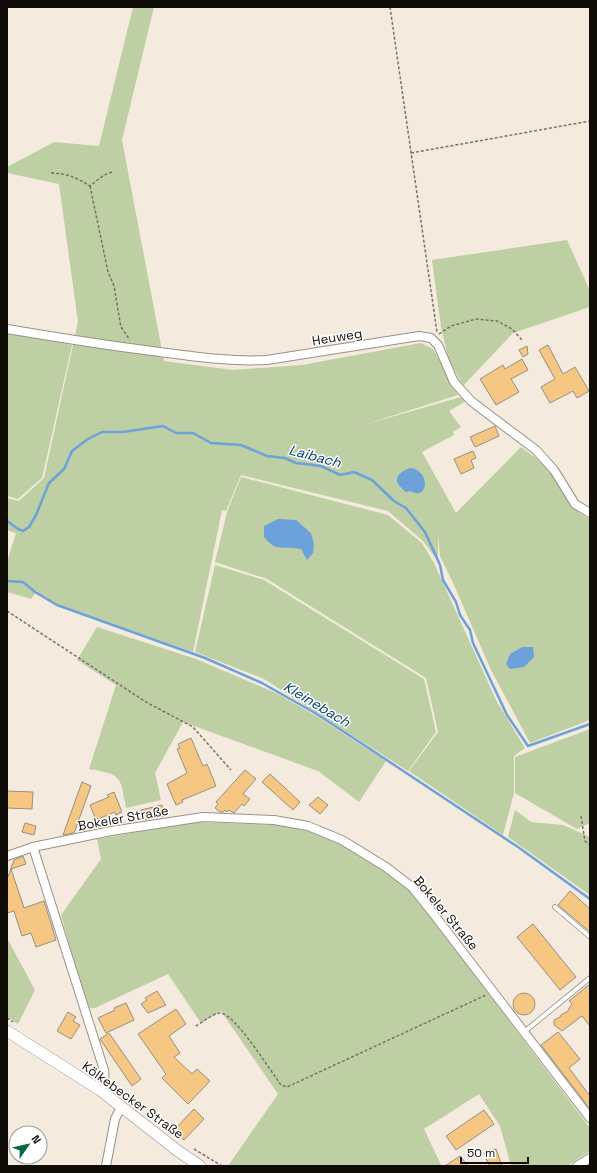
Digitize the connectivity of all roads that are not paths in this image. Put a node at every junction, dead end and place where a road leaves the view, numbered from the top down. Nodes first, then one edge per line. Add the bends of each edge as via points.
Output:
1 (7, 329) edge
2 (590, 513) edge
3 (33, 847) junction
4 (7, 856) edge
5 (555, 907) dead end
6 (590, 937) edge
7 (590, 978) edge
8 (7, 1031) edge
9 (524, 1032) junction
10 (100, 1090) junction
11 (121, 1107) junction
12 (590, 1118) edge
13 (590, 1158) edge
14 (106, 1166) edge
15 (200, 1166) edge
16 (577, 1166) edge

1 - 2 street, Heuweg via 215,360 255,361 420,336 432,338 438,345 454,382 471,401 536,450 554,470 575,504
3 - 4 street, Bokeler Straße
3 - 9 street, Bokeler Straße via 111,831 203,817 274,820 308,826 342,840 386,867 412,887
3 - 10 street via 104,1070 104,1084
5 - 6 lane
7 - 9 lane
8 - 10 main road, Kölkebecker Straße
9 - 12 street, Bokeler Straße
10 - 11 main road, Kölkebecker Straße
11 - 14 street via 115,1119
11 - 15 main road, Kölkebecker Straße
13 - 16 street

